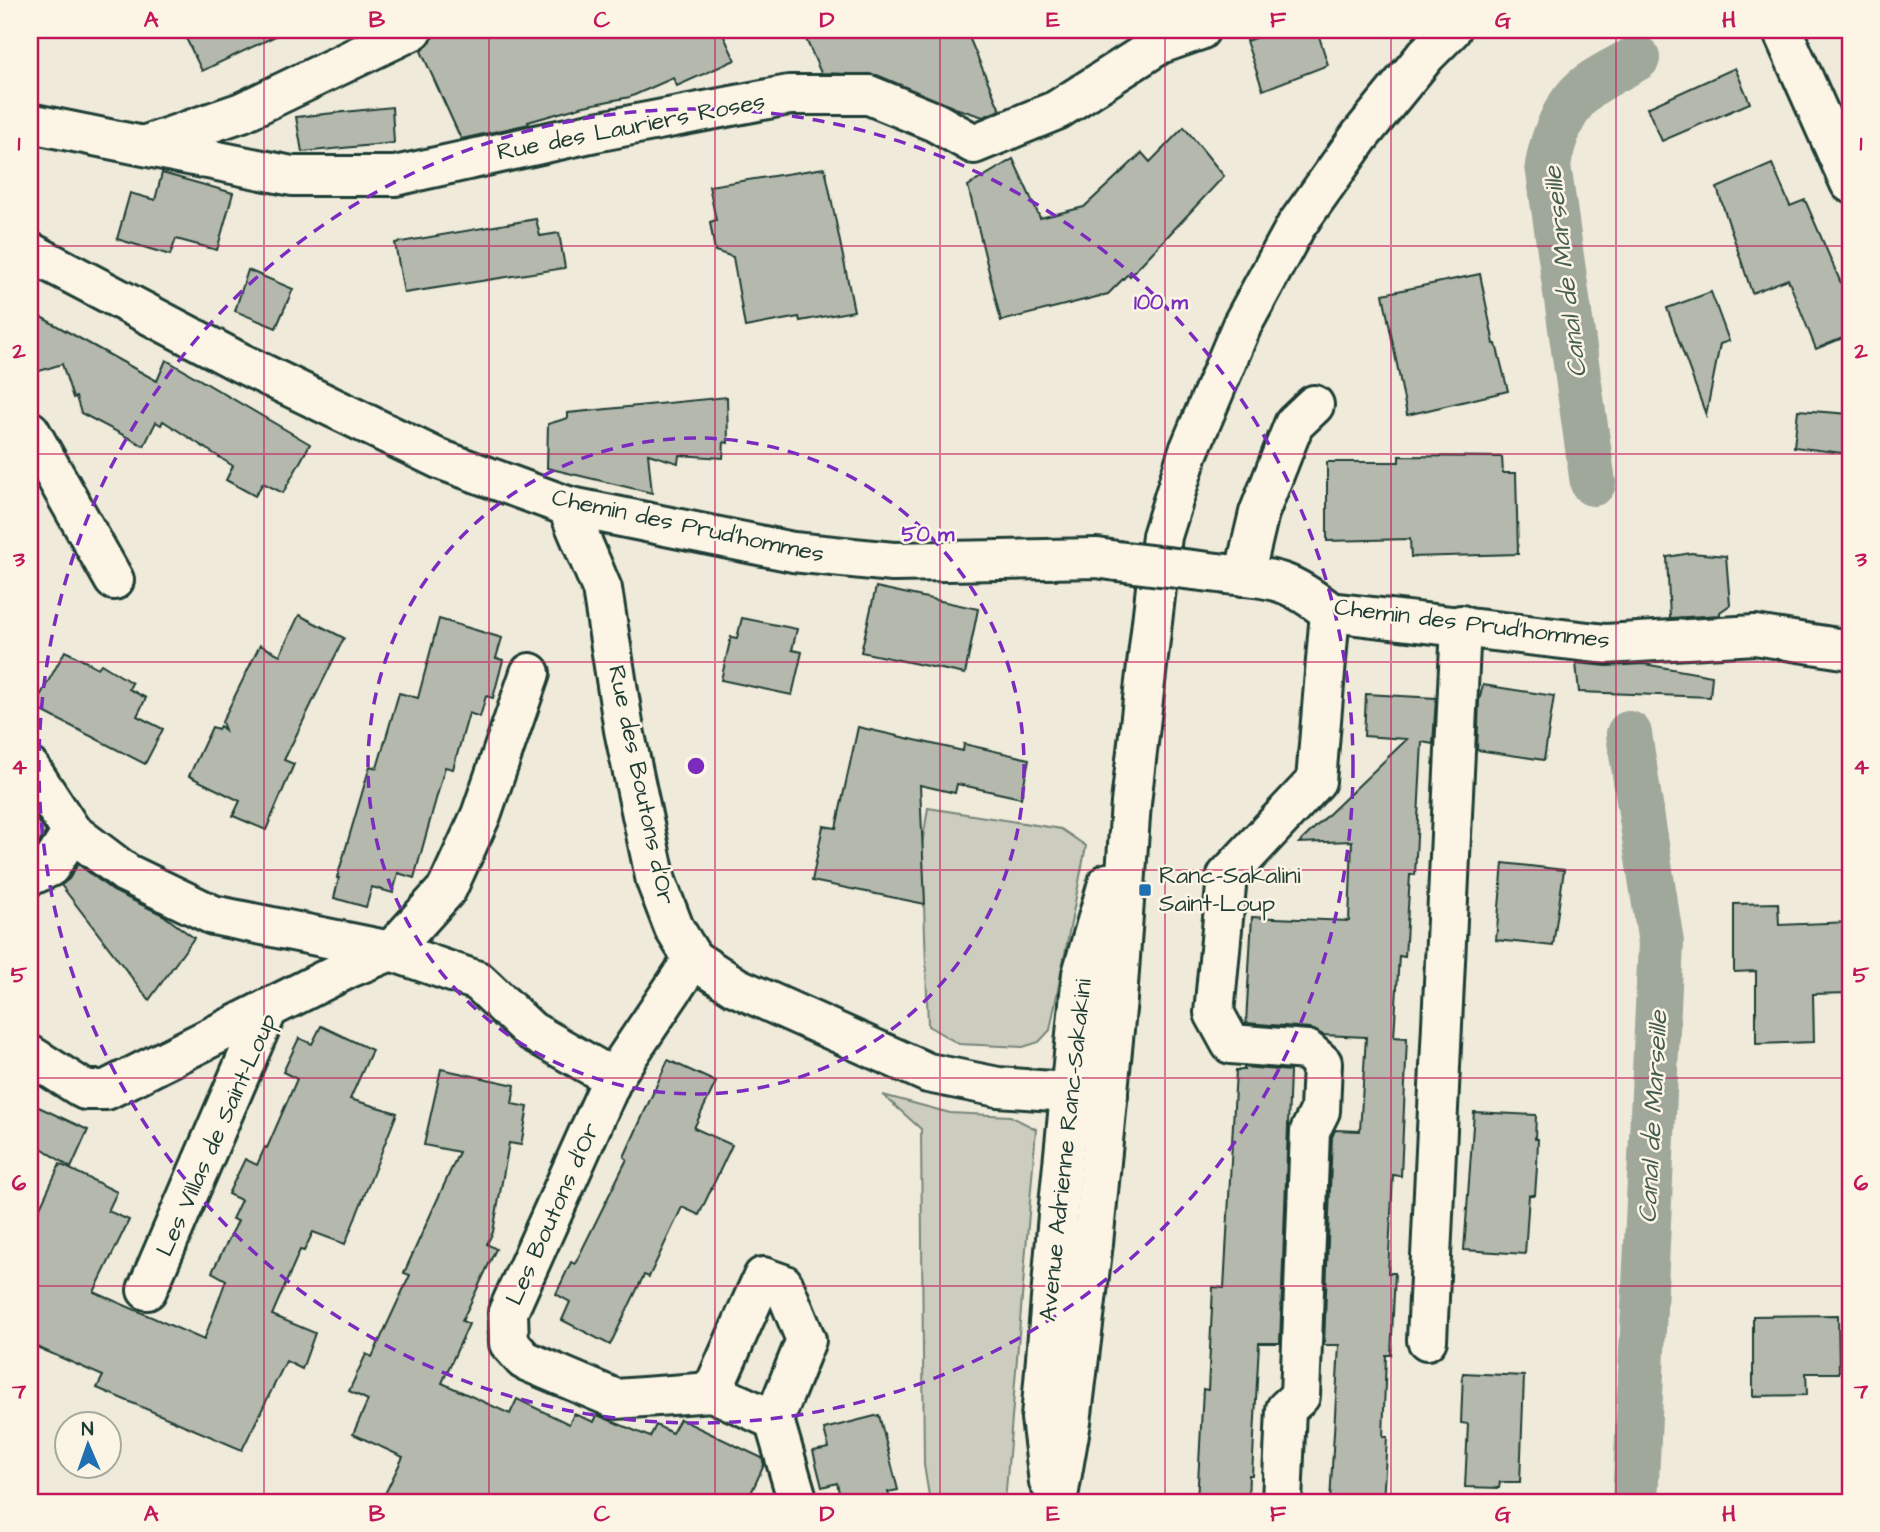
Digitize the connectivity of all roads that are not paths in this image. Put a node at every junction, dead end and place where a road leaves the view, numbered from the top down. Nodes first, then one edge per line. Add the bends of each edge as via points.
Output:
1 (413, 30) edge
2 (1200, 30) edge
3 (1451, 30) edge
4 (1782, 30) edge
5 (1160, 37) edge
6 (30, 123) edge
7 (144, 145) junction
8 (1850, 183) edge
9 (30, 252) edge
10 (1314, 405) dead end
11 (30, 431) edge
12 (567, 506) junction
13 (1236, 575) junction
14 (114, 580) dead end
15 (1330, 612) junction
16 (1461, 625) junction
17 (1850, 650) edge
18 (530, 673) dead end
19 (30, 768) edge
20 (72, 832) junction
21 (30, 876) edge
22 (390, 951) junction
23 (693, 959) junction
24 (268, 1009) junction
25 (30, 1055) edge
26 (613, 1078) junction
27 (1090, 1094) junction
28 (147, 1290) dead end
29 (1427, 1340) dead end
30 (712, 1392) junction
31 (774, 1420) junction
32 (798, 1502) edge
33 (1051, 1502) edge
34 (1057, 1502) edge
35 (1282, 1502) edge

1 - 7 street via 242,112
2 - 5 street, Rue des Lauriers Roses
3 - 27 street, Avenue Adrienne Ranc-Sakakini via 1360,136 1296,226 1241,325 1193,440 1163,536
4 - 8 street
5 - 7 street, Rue des Lauriers Roses via 1057,110 974,144 935,121 869,95 789,95 396,176 292,176
6 - 7 street, Rue des Lauriers Roses
9 - 12 street, Chemin des Prud'hommes via 239,362 439,459
10 - 13 street via 1294,424
11 - 14 street
12 - 13 street, Chemin des Prud'hommes, bridge via 793,552 893,562 1097,558
12 - 23 street, Rue des Boutons d'Or via 602,589 656,881 674,928
13 - 15 street, Chemin des Prud'hommes via 1281,580
15 - 16 street, Chemin des Prud'hommes
15 - 35 street via 1316,781 1227,876 1214,1013 1231,1044 1307,1050 1322,1063 1320,1111 1310,1131 1300,1396 1286,1409
16 - 17 street, Chemin des Prud'hommes via 1606,644 1755,635
16 - 29 street
18 - 22 street via 481,815 447,889
19 - 20 street
20 - 21 street via 50,867
20 - 22 street via 126,873 213,915
22 - 24 street, Les Villas de Saint-Loup
22 - 26 street via 478,981 531,1031
23 - 26 street
23 - 27 street, Rue des Boutons d'Or via 736,987 928,1073 998,1087
24 - 25 street via 106,1090 85,1090
24 - 28 street, Les Villas de Saint-Loup
26 - 30 street, Les Boutons d'Or via 508,1312 509,1343 524,1360 616,1399
27 - 33 street, Avenue Adrienne Ranc-Sakakini via 1058,1215 1041,1418
27 - 34 street, Avenue Adrienne Ranc-Sakakini via 1093,1244
30 - 31 street, Les Boutons d'Or
30 - 31 street via 763,1277 783,1284 806,1340
31 - 32 street

